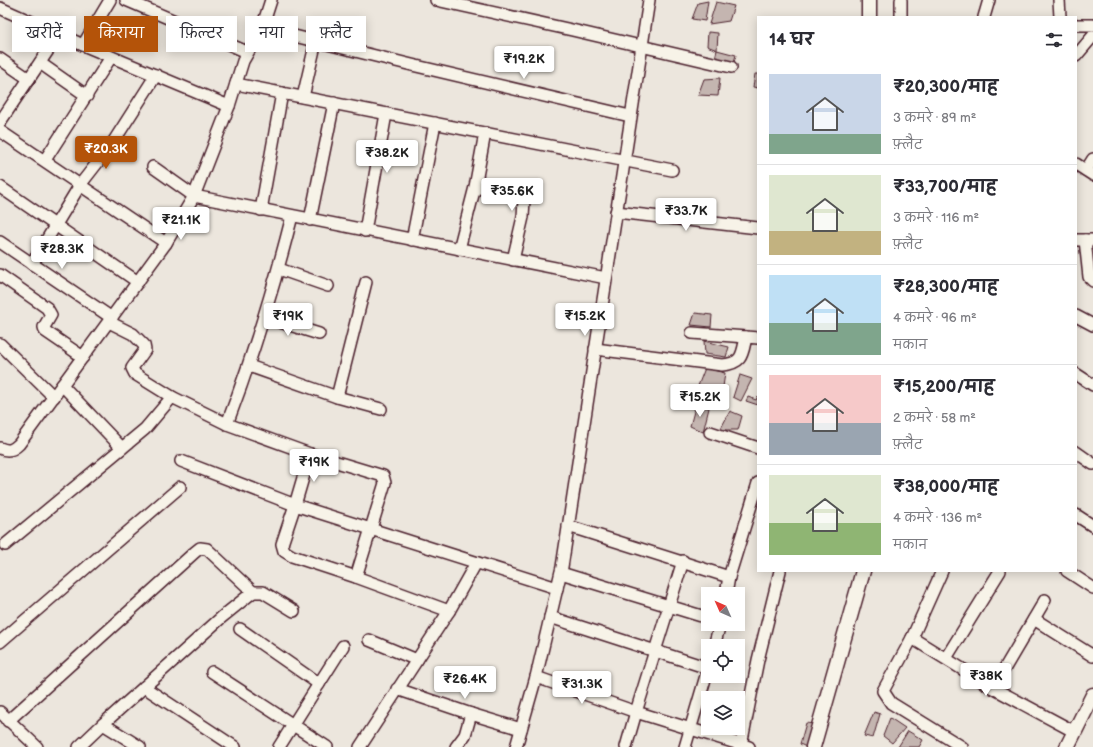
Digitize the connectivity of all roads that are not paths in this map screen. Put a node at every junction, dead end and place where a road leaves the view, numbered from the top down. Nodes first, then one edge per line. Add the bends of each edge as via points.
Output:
1 (110, 0) edge
2 (126, 0) edge
3 (436, 0) edge
4 (649, 0) edge
5 (869, 0) edge
6 (901, 0) edge
7 (989, 0) edge
8 (1059, 0) edge
9 (267, 1) edge
10 (0, 8) edge
11 (18, 16) edge
12 (264, 16) edge
13 (869, 16) edge
14 (900, 16) edge
15 (984, 16) edge
16 (1060, 16) edge
17 (1077, 25) edge
18 (1093, 25) edge
19 (1093, 36) edge
20 (76, 42) edge
21 (83, 46) junction
22 (641, 47) junction
23 (245, 51) edge
24 (47, 52) edge
25 (247, 52) edge
26 (313, 52) edge
27 (362, 52) edge
28 (1077, 55) edge
29 (111, 57) junction
30 (0, 59) edge
31 (40, 63) junction
32 (731, 68) dead end
33 (156, 75) junction
34 (29, 79) junction
35 (236, 84) junction
36 (282, 93) junction
37 (87, 96) junction
38 (303, 97) junction
39 (334, 103) junction
40 (229, 106) junction
41 (386, 114) junction
42 (630, 116) junction
43 (0, 122) edge
44 (435, 123) junction
45 (0, 131) edge
46 (485, 133) junction
47 (1093, 159) edge
48 (45, 160) junction
49 (623, 160) junction
50 (1077, 165) edge
51 (153, 167) dead end
52 (672, 170) dead end
53 (1090, 173) edge
54 (80, 185) junction
55 (0, 187) edge
56 (475, 187) junction
57 (194, 196) junction
58 (261, 210) junction
59 (616, 212) junction
60 (292, 216) junction
61 (310, 220) junction
62 (55, 226) junction
63 (757, 228) edge
64 (365, 231) junction
65 (412, 240) junction
66 (1085, 240) edge
67 (0, 242) edge
68 (166, 243) junction
69 (459, 249) junction
70 (514, 260) junction
71 (32, 264) junction
72 (279, 269) junction
73 (0, 275) edge
74 (606, 278) junction
75 (1093, 281) edge
76 (138, 282) junction
77 (366, 282) dead end
78 (328, 286) dead end
79 (264, 317) junction
80 (1077, 317) edge
81 (110, 320) junction
82 (1093, 325) edge
83 (692, 333) dead end
84 (319, 334) dead end
85 (746, 337) junction
86 (757, 338) edge
87 (0, 344) edge
88 (595, 349) junction
89 (83, 357) junction
90 (249, 366) junction
91 (1077, 375) edge
92 (62, 385) junction
93 (1093, 385) edge
94 (54, 397) junction
95 (172, 397) junction
96 (337, 397) junction
97 (382, 409) dead end
98 (227, 424) junction
99 (710, 432) dead end
100 (0, 448) edge
101 (122, 448) junction
102 (757, 448) edge
103 (1077, 453) edge
104 (310, 454) junction
105 (181, 461) dead end
106 (1093, 464) edge
107 (757, 486) edge
108 (180, 487) dead end
109 (295, 505) junction
110 (1077, 516) edge
111 (568, 526) junction
112 (1093, 526) edge
113 (370, 529) junction
114 (2, 544) edge
115 (683, 562) junction
116 (476, 563) junction
117 (561, 572) junction
118 (780, 572) edge
119 (863, 572) edge
120 (942, 572) edge
121 (999, 572) edge
122 (1069, 572) edge
123 (356, 576) junction
124 (729, 577) junction
125 (727, 587) edge
126 (557, 588) junction
127 (1093, 588) edge
128 (253, 592) junction
129 (1045, 600) dead end
130 (668, 606) junction
131 (294, 611) dead end
132 (449, 611) junction
133 (701, 616) edge
134 (550, 618) junction
135 (1034, 619) junction
136 (240, 629) dead end
137 (912, 638) junction
138 (370, 640) dead end
139 (0, 642) edge
140 (343, 646) dead end
141 (656, 651) junction
142 (1093, 656) edge
143 (946, 658) junction
144 (417, 660) junction
145 (701, 667) edge
146 (212, 672) dead end
147 (536, 677) junction
148 (704, 683) edge
149 (319, 684) junction
150 (144, 687) junction
151 (993, 688) junction
152 (397, 690) junction
153 (1093, 695) edge
154 (636, 712) junction
155 (471, 714) junction
156 (2, 716) edge
157 (103, 724) junction
158 (292, 725) junction
159 (691, 728) junction
160 (521, 729) junction
161 (1075, 732) junction
162 (746, 746) edge
163 (37, 747) edge
164 (80, 747) edge
165 (140, 747) edge
166 (235, 747) edge
167 (279, 747) edge
168 (327, 747) edge
169 (360, 747) edge
170 (456, 747) edge
171 (516, 747) edge
172 (626, 747) edge
173 (685, 747) edge
174 (813, 747) edge
175 (962, 747) edge
176 (1067, 747) edge

1 - 21 street
2 - 23 street
3 - 22 street
4 - 22 street
5 - 13 street
6 - 14 street
7 - 15 street
8 - 16 street
9 - 12 street
10 - 11 street
17 - 18 street
19 - 28 street
20 - 21 street
21 - 29 street
22 - 32 street
22 - 42 street
24 - 31 street
25 - 35 street
26 - 38 street
27 - 42 street
29 - 33 street
29 - 37 street
30 - 34 street
31 - 34 street
31 - 37 street
33 - 40 street
33 - 54 street via 112,144
34 - 43 street
35 - 36 street
35 - 40 street
36 - 38 street
36 - 58 street
37 - 48 street
38 - 39 street
39 - 41 street
39 - 61 street
40 - 57 street
41 - 44 street
41 - 64 street
42 - 49 street
44 - 46 street
44 - 65 street
45 - 48 street
46 - 49 street
46 - 56 street
47 - 53 street
48 - 54 street
49 - 52 street
49 - 59 street
50 - 53 street
51 - 57 street
54 - 62 street
54 - 68 street
55 - 62 street
56 - 69 street
56 - 70 street via 524,199
57 - 58 street
57 - 68 street
58 - 60 street
59 - 63 street
59 - 74 street
60 - 61 street
60 - 72 street
61 - 64 street
62 - 71 street
62 - 76 street
64 - 65 street
65 - 69 street
66 - 75 street via 1089,277
67 - 71 street
68 - 76 street
69 - 70 street
70 - 74 street
71 - 81 street
72 - 78 street
72 - 79 street
73 - 89 street via 47,308 51,316 44,326 45,331
74 - 88 street
76 - 81 street
77 - 96 street
79 - 84 street
79 - 90 street
80 - 82 street
81 - 89 street
81 - 95 street via 133,334 144,345 145,350 132,368 135,374
83 - 85 street
85 - 86 street
85 - 88 street via 742,355 731,364
87 - 94 street
88 - 111 street
89 - 92 street
90 - 96 street
90 - 98 street
91 - 93 street
92 - 94 street
92 - 101 street
94 - 100 street via 14,449
95 - 98 street
95 - 101 street via 145,429
96 - 97 street
98 - 104 street
99 - 102 street
101 - 114 street
103 - 106 street
104 - 109 street
104 - 113 street via 382,476 385,483
105 - 109 street
107 - 124 street
108 - 139 street
109 - 113 street
109 - 123 street via 282,544 284,551 292,556
110 - 112 street
111 - 115 street
111 - 117 street
113 - 116 street
113 - 123 street
115 - 124 street
115 - 130 street
116 - 126 street
116 - 132 street
117 - 126 street
117 - 130 street
118 - 162 street via 758,660
119 - 174 street
120 - 137 street
121 - 143 street
122 - 127 street
123 - 132 street
124 - 125 street
126 - 134 street
128 - 131 street via 263,592
128 - 150 street
128 - 156 street via 210,551 200,548
129 - 135 street
130 - 133 street
130 - 141 street
132 - 144 street
134 - 141 street
134 - 147 street
135 - 142 street
135 - 151 street
136 - 149 street
137 - 143 street
137 - 175 street via 883,689 884,694 891,703
138 - 144 street
140 - 149 street
141 - 145 street
141 - 154 street
143 - 151 street
144 - 152 street
146 - 158 street
147 - 154 street
147 - 160 street
148 - 159 street
149 - 158 street
150 - 157 street
150 - 166 street
151 - 161 street
152 - 155 street
152 - 169 street
153 - 161 street
154 - 159 street
154 - 172 street
155 - 160 street
155 - 170 street via 464,735
156 - 163 street
157 - 164 street
157 - 165 street
158 - 167 street
158 - 168 street
159 - 162 street
159 - 173 street
160 - 171 street
161 - 176 street

